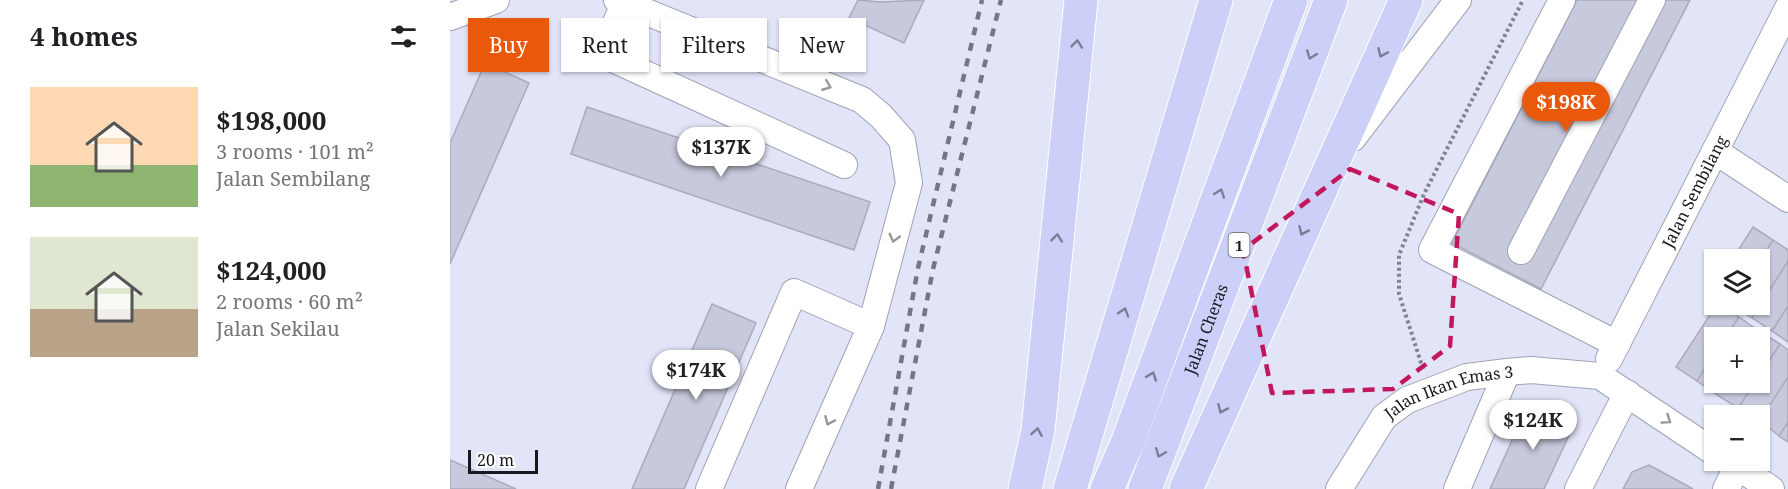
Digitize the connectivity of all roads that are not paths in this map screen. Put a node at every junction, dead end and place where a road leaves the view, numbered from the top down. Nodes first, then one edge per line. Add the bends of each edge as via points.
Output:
1 (496, 0) edge
2 (1081, 0) edge
3 (1191, 0) edge
4 (1216, 0) edge
5 (1291, 0) edge
6 (1331, 0) edge
7 (1406, 0) edge
8 (1458, 0) edge
9 (1562, 0) edge
10 (1652, 0) edge
11 (622, 1) edge
12 (1788, 8) edge
13 (450, 17) edge
14 (1187, 99) junction
15 (1715, 151) junction
16 (844, 165) dead end
17 (1333, 165) junction
18 (1788, 199) edge
19 (1521, 251) dead end
20 (871, 326) junction
21 (1617, 344) junction
22 (1507, 372) junction
23 (1600, 376) junction
24 (1627, 393) junction
25 (1704, 445) edge
26 (1730, 472) edge
27 (709, 489) edge
28 (799, 489) edge
29 (1025, 489) edge
30 (1070, 489) edge
31 (1107, 489) edge
32 (1145, 489) edge
33 (1186, 489) edge
34 (1339, 489) edge
35 (1457, 489) edge
36 (1578, 489) edge
37 (1770, 489) edge

1 - 13 street
29 -> 2 highway via 1038,430
3 - 14 highway
4 - 14 highway
31 -> 5 highway, 1
6 -> 32 highway, Jalan Cheras / 1
7 -> 17 highway
8 - 17 street
9 - 21 street via 1432,250
10 - 19 street
11 - 16 street via 602,54
11 -> 20 street via 862,100 902,140 909,183
12 - 15 street, Jalan Sembilang
30 -> 14 highway
15 - 18 street
15 - 21 street, Jalan Sembilang
17 -> 33 highway
20 - 27 street via 794,292
20 -> 28 street
21 - 23 street, Jalan Sembilang
22 - 23 street, Jalan Ikan Emas 3 via 1531,370
22 - 34 street, Jalan Ikan Emas 3 via 1467,377 1407,400 1384,417
22 - 35 street
23 - 24 street
24 -> 25 street
24 - 36 street
26 - 37 street

